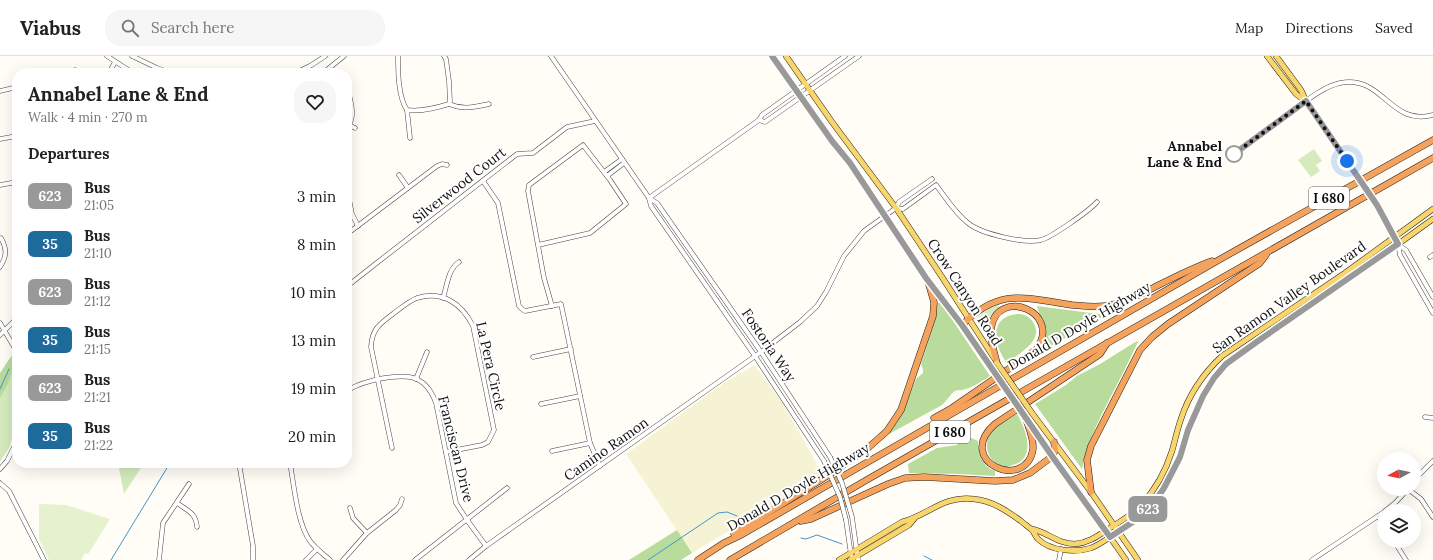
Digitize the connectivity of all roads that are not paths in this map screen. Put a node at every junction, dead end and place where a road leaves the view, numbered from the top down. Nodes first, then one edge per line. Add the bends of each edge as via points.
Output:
1 (107, 56) edge
2 (132, 56) edge
3 (325, 56) edge
4 (344, 56) edge
5 (398, 56) edge
6 (551, 56) edge
7 (772, 56) edge
8 (786, 56) edge
9 (845, 56) edge
10 (859, 56) edge
11 (1266, 56) edge
12 (1276, 56) edge
13 (446, 57) edge
14 (115, 62) junction
15 (112, 68) edge
16 (125, 68) edge
17 (156, 68) edge
18 (306, 68) edge
19 (329, 68) edge
20 (806, 83) junction
21 (12, 88) edge
22 (796, 90) junction
23 (810, 90) junction
24 (0, 91) edge
25 (801, 96) junction
26 (1306, 101) junction
27 (449, 104) junction
28 (489, 104) dead end
29 (352, 106) edge
30 (407, 110) junction
31 (1433, 115) edge
32 (352, 118) edge
33 (759, 120) junction
34 (595, 121) junction
35 (352, 127) edge
36 (355, 128) dead end
37 (12, 137) edge
38 (0, 138) edge
39 (410, 138) dead end
40 (1433, 140) edge
41 (1234, 154) dead end
42 (1433, 158) edge
43 (623, 161) junction
44 (447, 165) dead end
45 (605, 174) junction
46 (399, 175) dead end
47 (932, 179) dead end
48 (483, 181) junction
49 (12, 183) edge
50 (0, 185) edge
51 (408, 188) junction
52 (649, 198) junction
53 (1097, 202) dead end
54 (896, 208) junction
55 (1433, 209) edge
56 (352, 214) edge
57 (885, 216) junction
58 (1433, 219) edge
59 (358, 226) junction
60 (352, 230) edge
61 (1394, 237) junction
62 (1, 238) edge
63 (1398, 244) junction
64 (538, 245) junction
65 (1268, 252) junction
66 (1224, 257) junction
67 (459, 262) dead end
68 (699, 263) junction
69 (0, 267) edge
70 (694, 268) junction
71 (926, 278) junction
72 (352, 282) edge
73 (1433, 297) edge
74 (443, 298) junction
75 (552, 306) junction
76 (1433, 313) edge
77 (968, 319) junction
78 (0, 322) edge
79 (12, 323) edge
80 (962, 325) junction
81 (5, 330) junction
82 (0, 335) edge
83 (1107, 342) junction
84 (12, 343) edge
85 (571, 349) junction
86 (427, 352) dead end
87 (761, 352) junction
88 (755, 356) junction
89 (533, 357) dead end
90 (997, 362) junction
91 (416, 379) junction
92 (377, 380) junction
93 (352, 388) edge
94 (580, 396) junction
95 (541, 404) dead end
96 (1025, 416) junction
97 (1425, 416) dead end
98 (1433, 418) edge
99 (913, 435) junction
100 (1054, 442) junction
101 (590, 443) junction
102 (392, 448) dead end
103 (12, 451) edge
104 (552, 451) dead end
105 (446, 452) junction
106 (1052, 456) junction
107 (1433, 461) edge
108 (600, 466) junction
109 (240, 468) edge
110 (291, 468) edge
111 (0, 469) edge
112 (1421, 473) edge
113 (0, 483) edge
114 (188, 484) dead end
115 (507, 488) dead end
116 (1091, 492) junction
117 (1402, 496) edge
118 (1417, 496) edge
119 (402, 500) dead end
120 (177, 503) junction
121 (1394, 504) edge
122 (350, 508) dead end
123 (1377, 517) edge
124 (1433, 517) edge
125 (914, 519) junction
126 (467, 520) junction
127 (902, 522) junction
128 (794, 523) junction
129 (1114, 525) junction
130 (197, 527) dead end
131 (1032, 529) junction
132 (1106, 530) junction
133 (1119, 532) junction
134 (367, 533) junction
135 (889, 537) junction
136 (1110, 537) junction
137 (724, 544) junction
138 (486, 546) junction
139 (1398, 548) edge
140 (317, 549) junction
141 (857, 549) junction
142 (1061, 549) junction
143 (850, 553) junction
144 (858, 558) edge
145 (44, 560) edge
146 (159, 560) edge
147 (253, 560) edge
148 (306, 560) edge
149 (330, 560) edge
150 (343, 560) edge
151 (415, 560) edge
152 (469, 560) edge
153 (698, 560) edge
154 (730, 560) edge
155 (839, 560) edge
156 (851, 560) edge
157 (1059, 560) edge
158 (1126, 560) edge
159 (1138, 560) edge
160 (1312, 560) edge
161 (1406, 560) edge

1 - 14 street
2 - 17 street
3 - 18 street
4 - 19 street
5 - 30 street via 401,95
6 - 34 street, Fostoria Way
7 - 22 main road, Crow Canyon Road
8 - 20 main road, Crow Canyon Road
9 - 20 street
10 - 23 street
11 - 26 main road via 1296,94
12 - 26 main road
13 - 27 street via 451,98
14 - 15 street
14 - 16 street
20 - 22 street
20 - 23 main road, Crow Canyon Road
21 - 24 street
22 - 25 main road, Crow Canyon Road
22 - 33 street
23 - 25 street
23 - 54 main road, Crow Canyon Road
25 - 33 street via 765,122
25 - 57 main road, Crow Canyon Road
26 - 31 street via 1330,86 1351,83 1371,88 1406,114 1423,117
26 - 41 street
26 - 61 main road, bridge via 1377,205
27 - 28 street via 458,108
27 - 30 street
29 - 32 street
30 - 39 street
33 - 52 street
34 - 43 street, Fostoria Way
34 - 48 street, Silverwood Court via 567,127 533,153 517,154
35 - 36 street
37 - 38 street
40 - 66 highway, Donald D Doyle Highway / I 680
42 - 65 highway, Donald D Doyle Highway / I 680
43 - 45 street
43 - 52 street, Fostoria Way
44 - 51 street via 437,166
45 - 64 street via 626,204 590,233
45 - 64 street via 583,145 529,184 528,191
46 - 51 street
47 - 54 street via 899,202
48 - 72 street, Silverwood Court
48 - 75 street via 498,203 519,306 525,311
49 - 50 street
51 - 59 street
52 - 68 street, Fostoria Way via 657,203
52 - 70 street, Fostoria Way via 651,206
53 - 54 street via 1049,237 1032,241 992,235 969,224 936,185 903,209
54 - 57 street, Camino Ramon
54 - 77 main road, Crow Canyon Road
55 - 61 main road, San Ramon Valley Boulevard
56 - 59 street
57 - 71 main road, Crow Canyon Road
57 - 87 street, Camino Ramon via 864,231 844,256 817,306
58 - 63 main road, San Ramon Valley Boulevard
59 - 60 street
61 - 63 main road
61 - 129 main road, San Ramon Valley Boulevard via 1222,356 1209,369 1186,406 1171,453 1157,483 1141,505
62 - 69 street via 6,254
63 - 73 street via 1406,250
63 - 76 street via 1400,255
63 - 133 main road, San Ramon Valley Boulevard via 1226,364 1203,396 1188,430 1180,457 1164,488 1153,504
64 - 75 street
65 - 83 highway, Donald D Doyle Highway / I 680
65 - 116 highway via 1260,263 1159,331 1140,350 1091,446 1087,460
66 - 77 highway via 1113,305 1087,306 1013,297 992,302
66 - 99 highway, Donald D Doyle Highway / I 680
67 - 74 street via 452,270
68 - 70 street
68 - 87 street, Fostoria Way
70 - 88 street, Fostoria Way
71 - 80 main road, Crow Canyon Road
71 - 137 highway via 934,302 933,316 901,410 892,425 870,447 733,535
74 - 92 street, La Pera Circle via 417,298 378,326 371,347
74 - 105 street, La Pera Circle via 462,308 473,326 494,430 488,442 482,445
75 - 85 street via 561,304
77 - 80 highway
77 - 90 main road, Crow Canyon Road
78 - 81 street
79 - 81 street
80 - 96 main road, Crow Canyon Road, bridge
81 - 82 street
81 - 84 street
83 - 96 highway via 1100,354 989,430 982,448 993,466 1000,470 1014,470 1030,457 1032,442
83 - 128 highway, Donald D Doyle Highway / I 680
85 - 89 street
85 - 94 street
86 - 91 street
87 - 88 street, Camino Ramon
87 - 141 street, Fostoria Way, bridge via 830,457 842,483 852,517
88 - 108 street, Camino Ramon
88 - 143 street, Fostoria Way, bridge via 824,461 840,498
90 - 99 highway via 991,338 992,322 1001,311 1012,306 1030,310 1042,326 1042,339 1036,350 952,408 924,424
90 - 100 main road, Crow Canyon Road, bridge
91 - 92 street via 397,376
91 - 105 street, Franciscan Drive via 430,390 436,403
92 - 93 street
92 - 102 street, La Pera Circle
94 - 95 street
94 - 101 street
96 - 106 main road, Crow Canyon Road
97 - 98 street
99 - 137 highway, Donald D Doyle Highway / I 680
100 - 106 highway via 1055,451
100 - 116 main road, Crow Canyon Road
101 - 104 street
101 - 108 street
103 - 111 street
105 - 126 street, Franciscan Drive via 456,502
106 - 128 highway via 1030,473 1013,480 924,477 897,481 811,519
106 - 132 main road, Crow Canyon Road
107 - 112 street
108 - 138 street, Camino Ramon
109 - 147 street
110 - 140 street via 304,531
113 - 145 street via 9,491
114 - 120 street
115 - 126 street
116 - 129 main road, Crow Canyon Road
117 - 121 street
118 - 124 street
119 - 134 street via 396,510
120 - 130 street via 194,515
120 - 146 street via 163,523
122 - 134 street via 353,518
123 - 160 street
125 - 127 main road, San Ramon Valley Boulevard
125 - 131 main road, San Ramon Valley Boulevard via 947,501 974,499 998,506
125 - 135 main road, San Ramon Valley Boulevard
126 - 138 street, Franciscan Drive
126 - 151 street
127 - 135 main road via 903,525
127 - 141 main road, San Ramon Valley Boulevard
128 - 154 highway, Donald D Doyle Highway / I 680
129 - 132 main road, San Ramon Valley Boulevard
129 - 133 main road, Crow Canyon Road
131 - 132 main road, San Ramon Valley Boulevard via 1057,541 1074,544 1087,542
131 - 142 main road, San Ramon Valley Boulevard via 1037,538 1045,544
132 - 136 main road, Crow Canyon Road
133 - 136 main road, San Ramon Valley Boulevard
133 - 159 main road, Crow Canyon Road
134 - 150 street
135 - 144 main road, San Ramon Valley Boulevard
136 - 142 main road, San Ramon Valley Boulevard via 1091,548
136 - 158 main road, Crow Canyon Road
137 - 153 highway, Donald D Doyle Highway / I 680
138 - 152 street, Camino Ramon
139 - 161 street
140 - 148 street
140 - 149 street
141 - 143 main road, San Ramon Valley Boulevard
141 - 144 street, Fostoria Way
142 - 157 street
143 - 155 main road, San Ramon Valley Boulevard
143 - 156 street, Fostoria Way
144 - 156 main road, San Ramon Valley Boulevard

